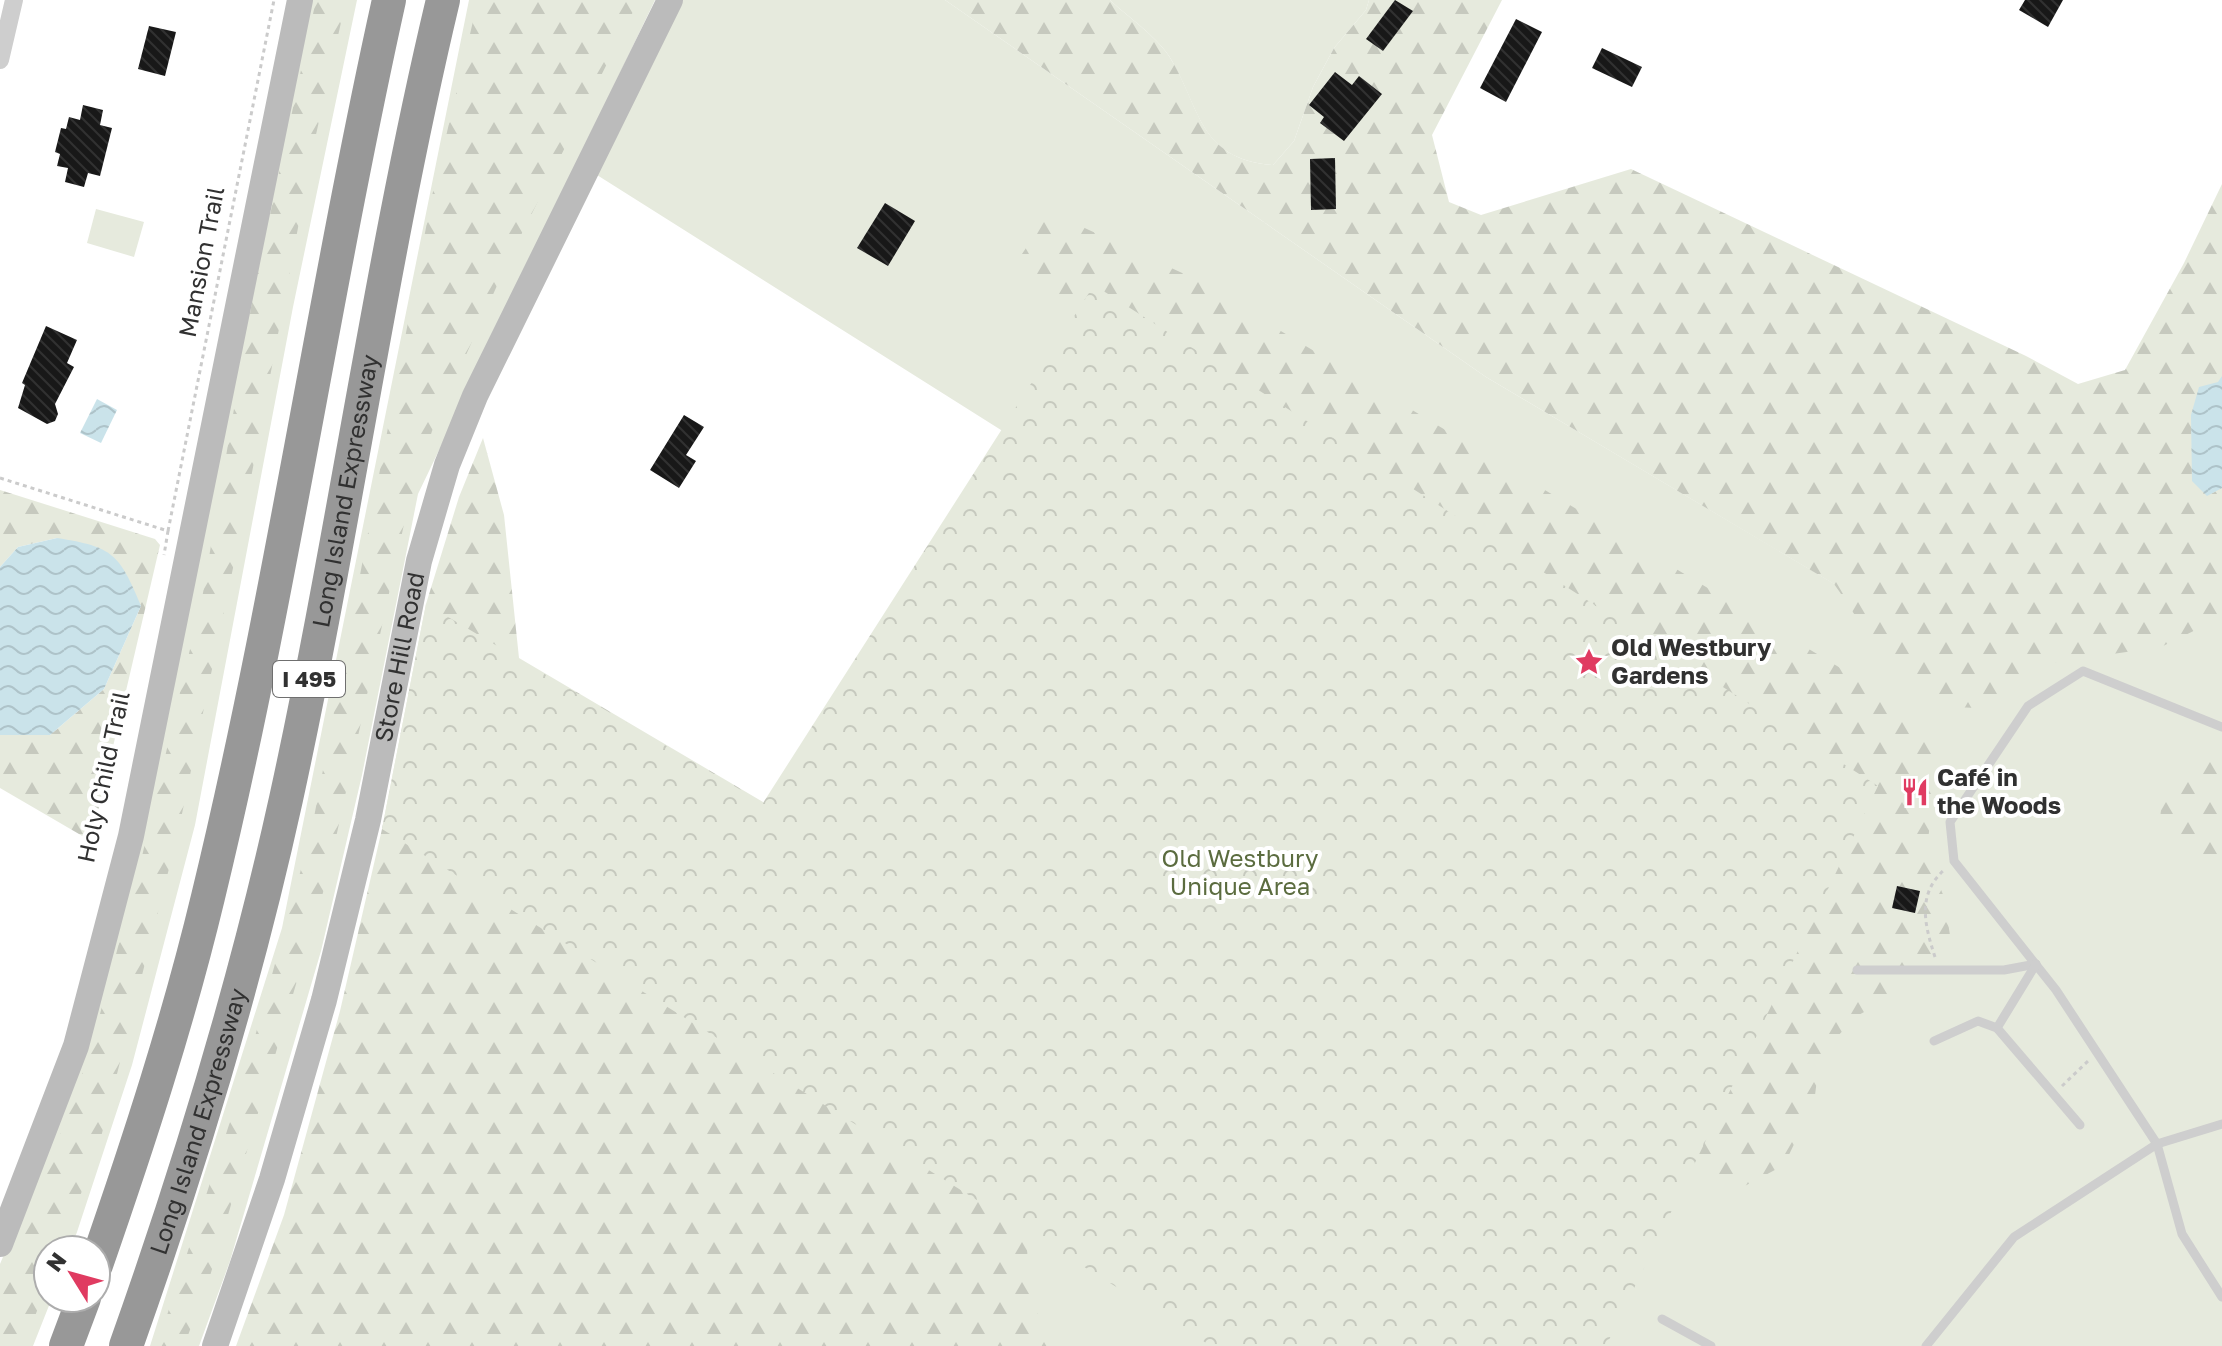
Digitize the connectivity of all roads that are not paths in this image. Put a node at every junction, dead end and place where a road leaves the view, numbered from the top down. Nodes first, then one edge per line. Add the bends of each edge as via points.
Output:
1 (14, 0) edge
2 (300, 0) edge
3 (389, 0) edge
4 (443, 0) edge
5 (670, 0) edge
6 (0, 60) edge
7 (2222, 727) edge
8 (2036, 964) junction
9 (1857, 970) dead end
10 (1997, 1028) junction
11 (1934, 1041) dead end
12 (2222, 1124) edge
13 (2080, 1125) dead end
14 (2157, 1144) junction
15 (106, 1234) edge
16 (0, 1244) edge
17 (2222, 1297) edge
18 (78, 1314) edge
19 (1662, 1319) dead end
20 (66, 1346) edge
21 (126, 1346) edge
22 (215, 1346) edge
23 (1711, 1346) edge
24 (1926, 1346) edge

1 - 6 street
2 - 16 main road via 131,836 76,1046
3 - 15 highway, I 495 via 222,836 170,1037
4 - 21 highway, Long Island Expressway / I 495 via 399,203 294,762 257,922 199,1130
5 - 22 main road, Store Hill Road via 482,382 447,465 419,561 368,820 320,1012 272,1179
7 - 8 lane via 2083,671 2028,706 1950,822 1954,861
8 - 9 lane via 2004,970
8 - 10 lane
8 - 14 lane
10 - 11 lane via 1978,1021
10 - 13 lane
12 - 14 lane
14 - 17 lane via 2182,1234
14 - 24 lane via 2014,1237
18 - 20 highway
19 - 23 lane

